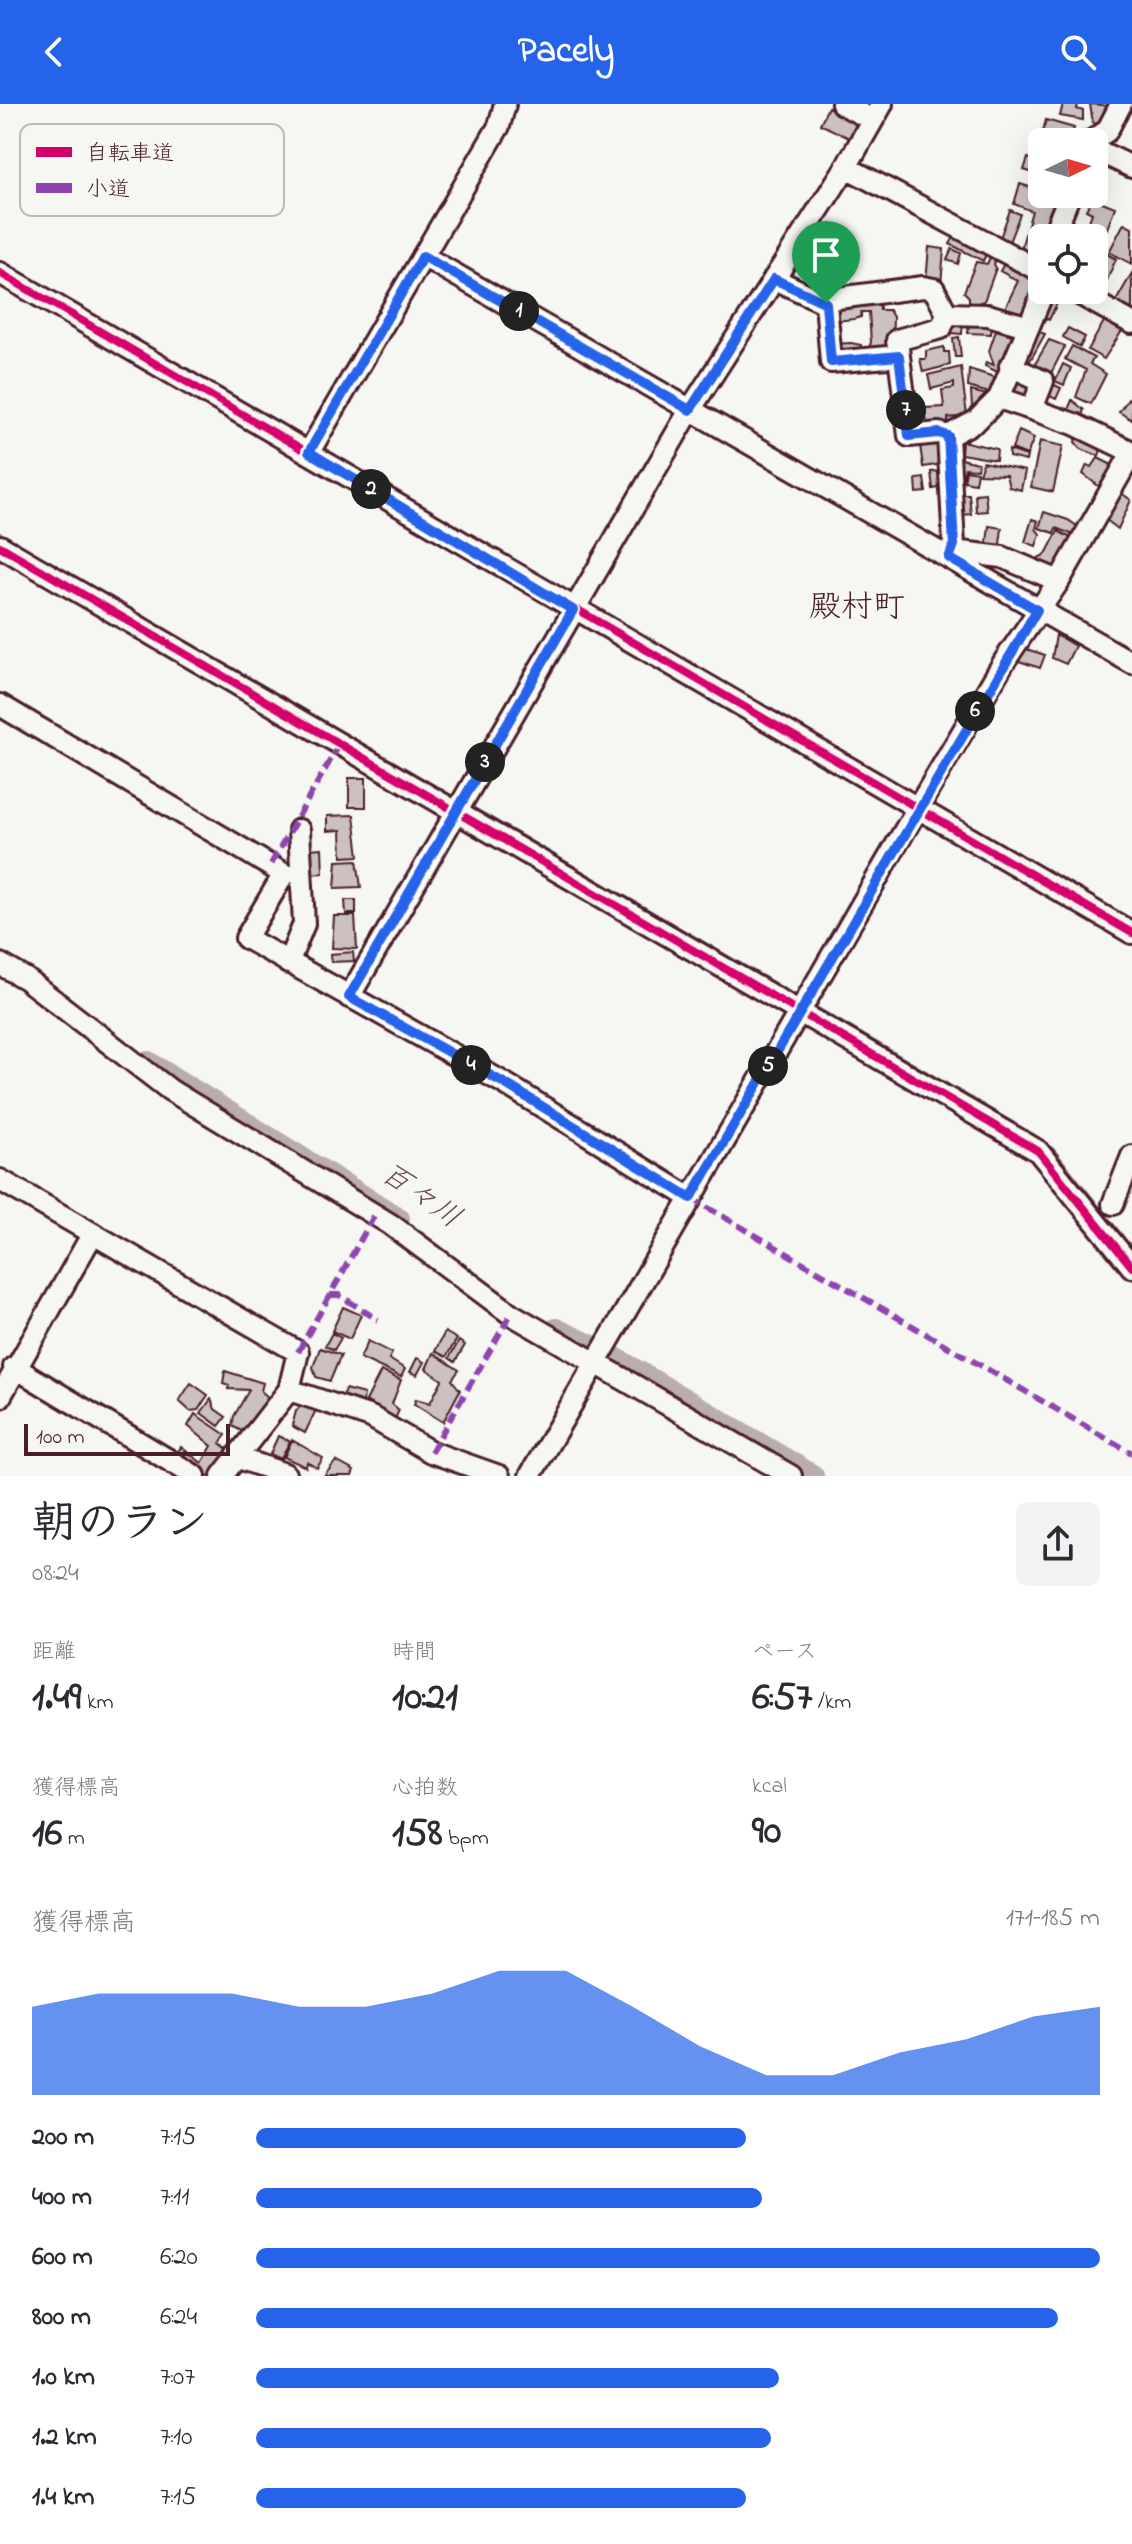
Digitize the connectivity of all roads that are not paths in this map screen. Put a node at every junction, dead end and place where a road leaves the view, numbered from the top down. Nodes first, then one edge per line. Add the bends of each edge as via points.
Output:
1 (505, 104) edge
2 (842, 104) edge
3 (1121, 104) edge
4 (878, 112) edge
5 (1108, 129) edge
6 (1108, 156) edge
7 (846, 167) junction
8 (1132, 167) edge
9 (423, 256) junction
10 (1028, 266) edge
11 (0, 273) edge
12 (774, 279) junction
13 (826, 303) junction
14 (1033, 304) edge
15 (1097, 304) edge
16 (947, 314) junction
17 (1132, 323) edge
18 (1026, 326) junction
19 (899, 356) junction
20 (1010, 366) junction
21 (999, 398) junction
22 (1032, 409) junction
23 (690, 410) junction
24 (948, 436) junction
25 (312, 447) junction
26 (1132, 453) edge
27 (0, 546) edge
28 (951, 555) junction
29 (1059, 581) junction
30 (577, 603) junction
31 (1037, 610) junction
32 (1132, 663) edge
33 (0, 705) edge
34 (921, 803) junction
35 (460, 805) junction
36 (299, 830) dead end
37 (293, 876) junction
38 (1132, 933) edge
39 (288, 963) junction
40 (0, 964) edge
41 (349, 997) junction
42 (803, 1005) junction
43 (1132, 1156) edge
44 (0, 1180) edge
45 (691, 1198) junction
46 (1113, 1204) dead end
47 (92, 1235) junction
48 (1132, 1267) edge
49 (599, 1355) junction
50 (14, 1367) junction
51 (289, 1390) junction
52 (0, 1397) edge
53 (236, 1457) junction
54 (285, 1474) dead end
55 (195, 1476) edge
56 (222, 1476) edge
57 (499, 1476) edge
58 (530, 1476) edge
59 (791, 1476) edge

1 - 9 street via 499,126
2 - 4 street
3 - 5 street
4 - 7 street
6 - 8 street
7 - 10 street
7 - 12 street
9 - 23 street
9 - 25 street
11 - 25 street
12 - 13 street
12 - 23 street
13 - 16 street via 923,287 934,289
13 - 19 street via 831,362
14 - 18 street
15 - 17 street
16 - 18 street via 988,315
16 - 19 street via 941,328 897,340
18 - 20 street
19 - 24 street via 909,436
20 - 21 street
20 - 22 street via 1043,381
21 - 22 street
21 - 24 street via 976,421
22 - 26 street
23 - 28 street
23 - 30 street
24 - 28 street
25 - 30 street
26 - 29 street
27 - 35 street
28 - 29 street via 1002,557
28 - 31 street
29 - 31 street
30 - 34 street
30 - 35 street
31 - 32 street
31 - 34 street
33 - 37 street
34 - 38 street
34 - 42 street
35 - 41 street
35 - 42 street
36 - 37 street
37 - 39 street via 304,924
37 - 39 street via 246,938
39 - 41 street
40 - 49 street via 170,1090 390,1224 511,1314
41 - 45 street via 504,1083
42 - 45 street
42 - 48 street via 1038,1151
43 - 46 street
44 - 47 street
45 - 49 street
47 - 50 street
47 - 51 street via 298,1352
49 - 58 street
49 - 59 street
50 - 52 street
50 - 55 street
51 - 53 street
51 - 57 street via 371,1417 431,1452
53 - 54 street
53 - 56 street

